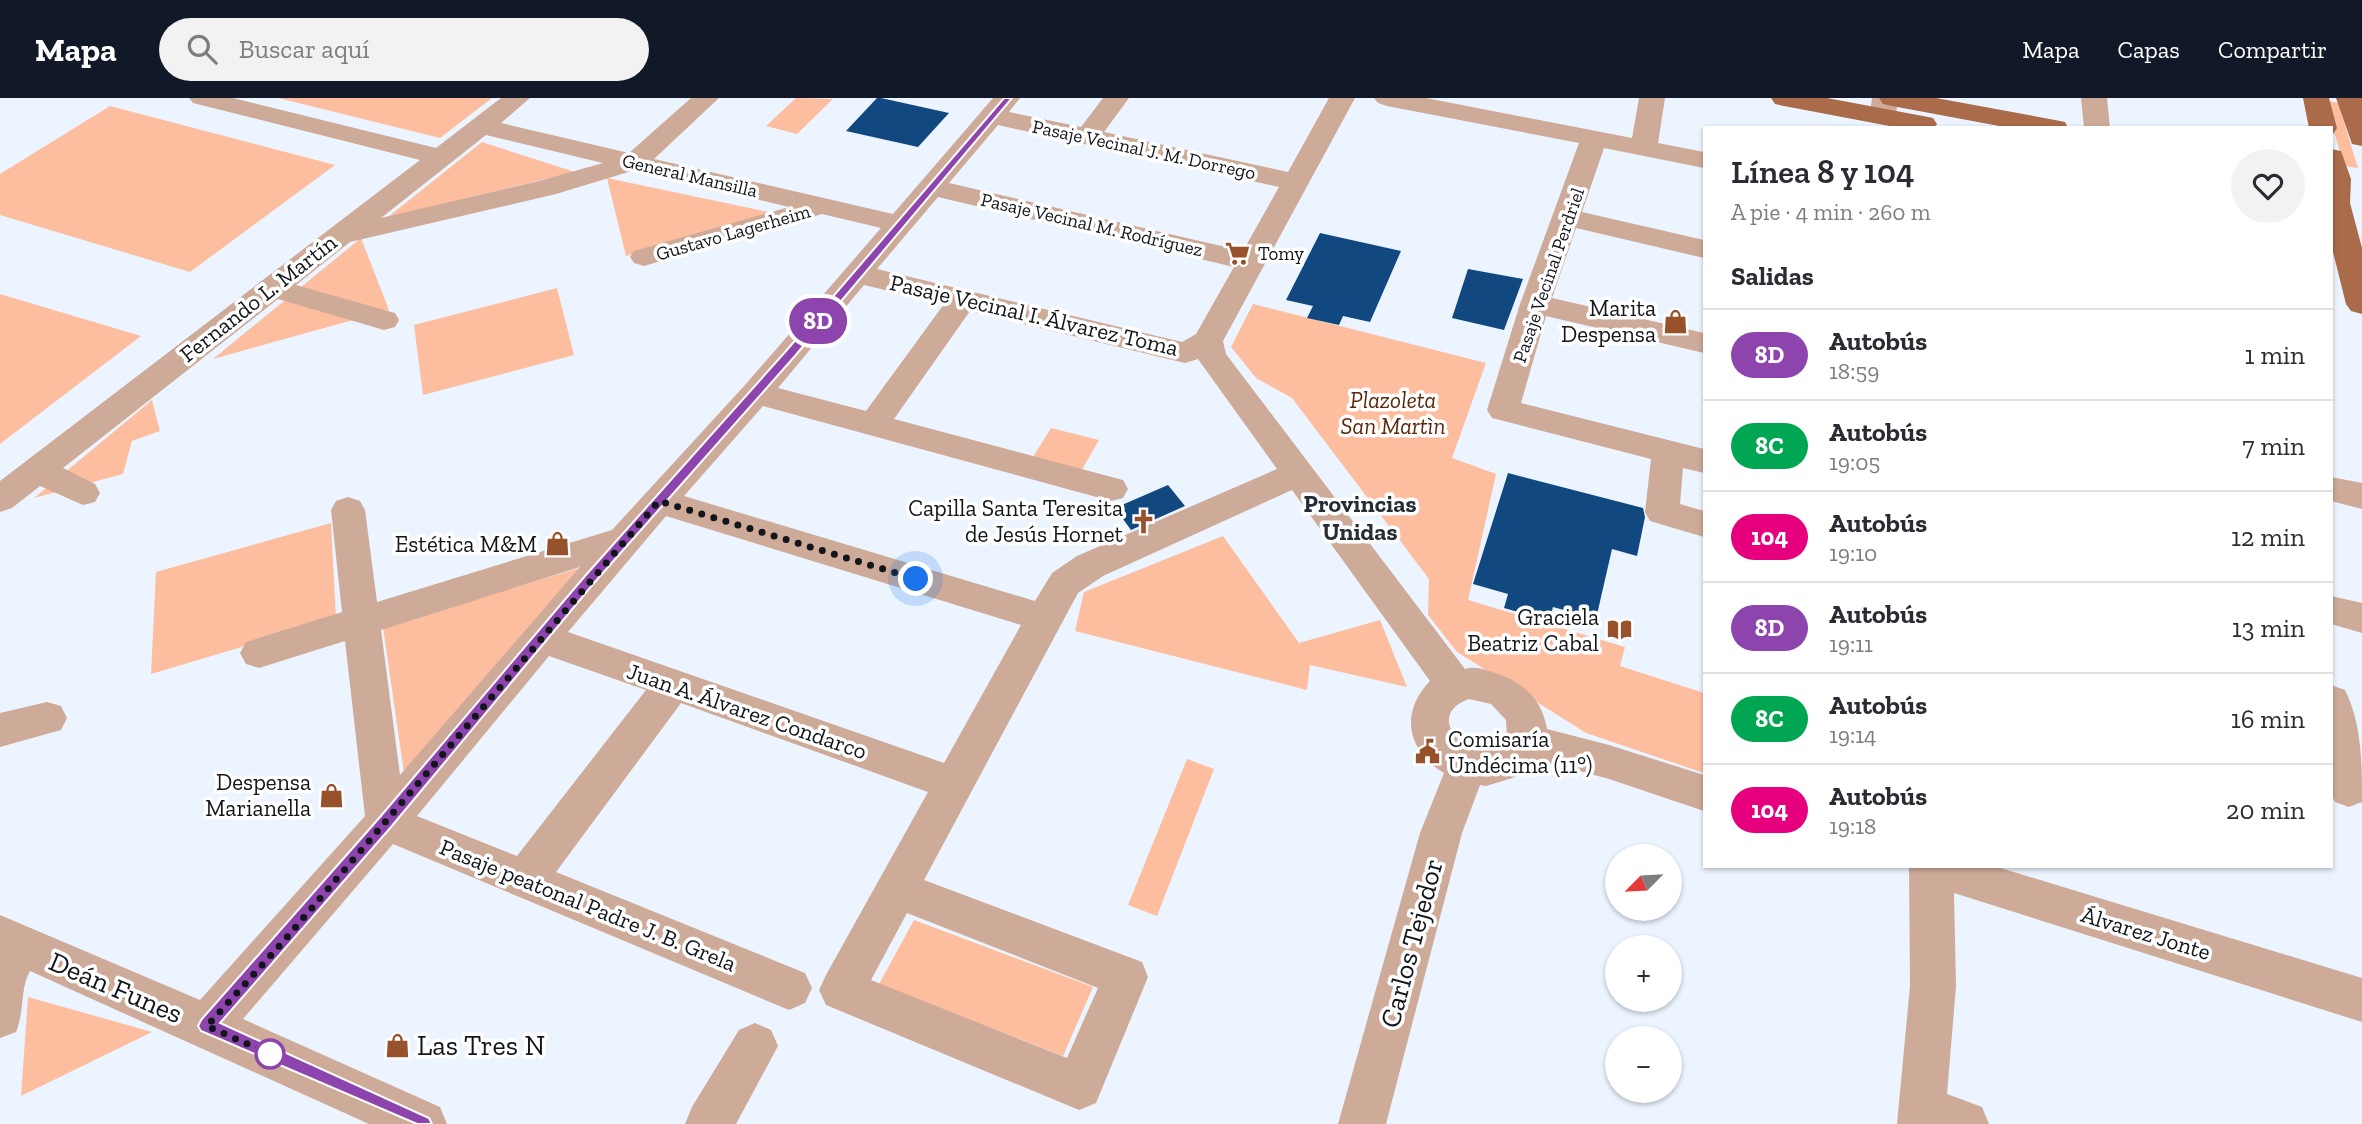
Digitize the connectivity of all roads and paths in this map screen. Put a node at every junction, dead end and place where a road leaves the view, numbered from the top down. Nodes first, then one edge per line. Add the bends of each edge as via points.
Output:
1 (202, 98) edge
2 (517, 98) edge
3 (706, 98) edge
4 (1116, 98) edge
5 (1342, 98) edge
6 (1387, 98) edge
7 (1652, 98) edge
8 (1784, 98) edge
9 (2094, 98) edge
10 (2316, 98) edge
11 (2349, 98) edge
12 (1886, 104) edge
13 (999, 107) edge
14 (480, 126) junction
15 (1936, 126) edge
16 (2040, 126) edge
17 (2097, 126) edge
18 (2323, 126) edge
19 (1087, 137) junction
20 (2362, 138) edge
21 (1594, 139) junction
22 (1644, 147) junction
23 (440, 157) junction
24 (1703, 160) edge
25 (635, 162) junction
26 (1295, 182) junction
27 (932, 187) junction
28 (2341, 188) edge
29 (822, 206) junction
30 (1567, 217) junction
31 (899, 224) junction
32 (336, 237) junction
33 (1703, 249) edge
34 (644, 257) dead end
35 (1252, 262) junction
36 (859, 274) junction
37 (274, 288) junction
38 (963, 299) junction
39 (1535, 304) junction
40 (2362, 304) edge
41 (384, 320) dead end
42 (1208, 341) junction
43 (1703, 343) edge
44 (756, 393) junction
45 (873, 425) junction
46 (1668, 452) junction
47 (1703, 461) edge
48 (37, 469) junction
49 (1299, 473) junction
50 (1111, 489) dead end
51 (2333, 489) edge
52 (83, 493) dead end
53 (2362, 496) edge
54 (0, 499) edge
55 (659, 501) junction
56 (348, 510) dead end
57 (1703, 524) edge
58 (624, 540) junction
59 (2333, 611) edge
60 (1044, 618) junction
61 (2362, 618) edge
62 (360, 622) junction
63 (540, 637) junction
64 (259, 653) dead end
65 (672, 685) junction
66 (1455, 685) junction
67 (2333, 711) edge
68 (47, 718) dead end
69 (0, 730) edge
70 (1528, 741) junction
71 (1467, 765) junction
72 (954, 784) junction
73 (2348, 789) edge
74 (1703, 793) edge
75 (386, 822) junction
76 (1931, 868) edge
77 (1937, 868) edge
78 (525, 879) junction
79 (896, 889) junction
80 (10, 941) edge
81 (789, 988) dead end
82 (2362, 1000) edge
83 (0, 1016) edge
84 (207, 1026) junction
85 (755, 1046) dead end
86 (1936, 1119) edge
87 (414, 1123) edge
88 (709, 1124) edge
89 (1362, 1124) edge

1 - 23 street
2 - 14 street, Fernando L. Martín
3 - 25 street
4 - 19 street
5 - 26 street
6 - 21 street
7 - 22 street
8 - 12 main road
9 - 17 street
10 - 18 main road
11 - 20 main road
12 - 15 main road
12 - 16 main road
13 - 19 street, Pasaje Vecinal J. M. Dorrego
13 - 27 street
14 - 23 street, Fernando L. Martín
14 - 25 street, General Mansilla
19 - 26 street, Pasaje Vecinal J. M. Dorrego
21 - 22 street
21 - 30 street, Pasaje Vecinal Perdriel
22 - 24 street
23 - 32 street, Fernando L. Martín
25 - 29 street, General Mansilla
25 - 32 street via 546,188
26 - 35 street
27 - 31 street
27 - 35 street, Pasaje Vecinal M. Rodríguez
28 - 40 main road
29 - 31 street, General Mansilla
29 - 34 street, Gustavo Lagerheim
30 - 33 street
30 - 39 street, Pasaje Vecinal Perdriel
31 - 36 street
32 - 37 street, Fernando L. Martín
35 - 42 street
36 - 38 street, Pasaje Vecinal I. Álvarez Toma
36 - 44 street
37 - 41 street
37 - 48 street, Fernando L. Martín
38 - 42 street, Pasaje Vecinal I. Álvarez Toma via 1185,353
38 - 45 street
39 - 43 street
39 - 46 street, Pasaje Vecinal Perdriel via 1503,410
42 - 49 street via 1211,356
44 - 45 street
44 - 55 street
45 - 50 street
46 - 47 street
46 - 57 street via 1662,512
48 - 52 lane
48 - 54 street, Fernando L. Martín
49 - 60 street via 1090,566 1065,583
49 - 66 street
51 - 53 street
55 - 58 street
55 - 60 street
56 - 62 street
58 - 62 street
58 - 63 street
59 - 61 street
60 - 72 street
62 - 64 street
62 - 75 street
63 - 65 street, Juan A. Álvarez Condarco
63 - 75 street
65 - 72 street, Juan A. Álvarez Condarco
65 - 78 street
66 - 70 street via 1483,684 1509,696 1526,717
66 - 71 street via 1444,690 1430,707 1429,730 1443,751
67 - 73 street
68 - 69 street
70 - 71 street via 1523,751 1505,764
70 - 74 street
71 - 89 street, Carlos Tejedor via 1441,834
72 - 79 street
75 - 78 street, Pasaje peatonal Padre J. B. Grela
75 - 84 street
76 - 86 street
77 - 82 street, Álvarez Jonte
78 - 81 street, Pasaje peatonal Padre J. B. Grela
79 - 79 street via 1126,977 1079,1087 842,990
80 - 83 street
80 - 84 street, Deán Funes
84 - 87 street, Deán Funes
85 - 88 street

